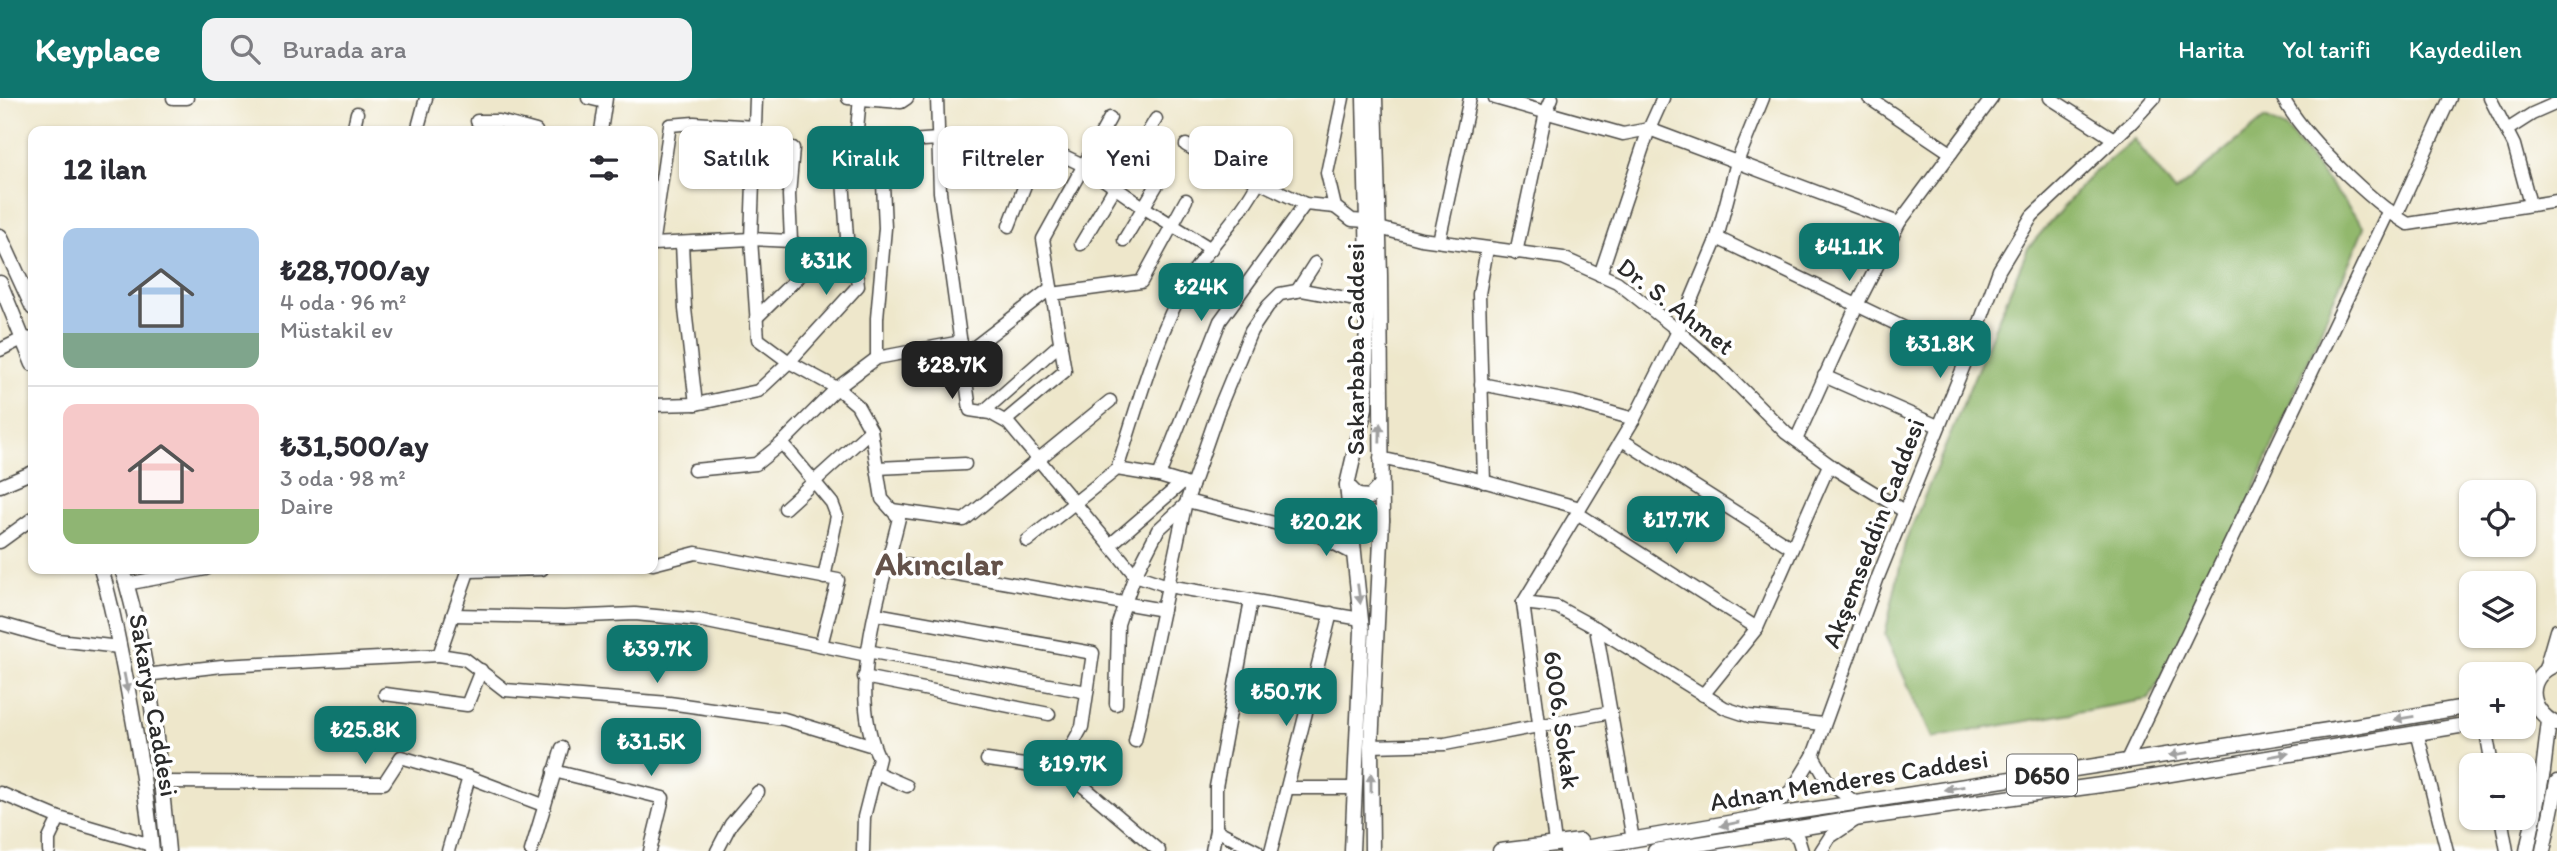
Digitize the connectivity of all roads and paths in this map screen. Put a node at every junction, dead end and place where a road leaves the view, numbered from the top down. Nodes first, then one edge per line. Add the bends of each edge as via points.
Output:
1 (173, 98) edge
2 (187, 98) edge
3 (426, 98) edge
4 (588, 98) edge
5 (756, 98) edge
6 (848, 98) edge
7 (860, 98) edge
8 (907, 98) edge
9 (937, 98) edge
10 (1343, 98) edge
11 (1364, 98) edge
12 (1375, 98) edge
13 (1470, 98) edge
14 (1495, 98) edge
15 (1552, 98) edge
16 (1663, 98) edge
17 (1763, 98) edge
18 (1870, 98) edge
19 (1992, 98) edge
20 (2050, 98) edge
21 (2154, 98) edge
22 (2283, 98) edge
23 (2450, 98) edge
24 (2490, 98) edge
25 (606, 100) edge
26 (2557, 103) edge
27 (358, 113) dead end
28 (1546, 113) junction
29 (1110, 118) dead end
30 (1156, 119) dead end
31 (477, 121) dead end
32 (354, 126) edge
33 (418, 126) edge
34 (518, 126) edge
35 (602, 126) edge
36 (740, 126) edge
37 (755, 126) edge
38 (857, 126) edge
39 (1105, 126) edge
40 (1152, 126) edge
41 (1649, 129) junction
42 (2507, 130) junction
43 (938, 139) joint
44 (2114, 139) junction
45 (924, 140) edge
46 (1186, 145) dead end
47 (1189, 147) edge
48 (1951, 153) junction
49 (1737, 162) junction
50 (1082, 167) edge
51 (753, 189) edge
52 (790, 189) edge
53 (844, 189) edge
54 (883, 189) edge
55 (940, 189) edge
56 (1023, 189) edge
57 (1114, 189) edge
58 (1118, 189) edge
59 (1154, 189) edge
60 (1255, 189) edge
61 (1276, 189) edge
62 (1186, 200) dead end
63 (2557, 201) edge
64 (1305, 204) junction
65 (2530, 204) junction
66 (1143, 207) junction
67 (1335, 207) junction
68 (658, 208) edge
69 (2392, 214) junction
70 (1899, 223) junction
71 (1373, 224) junction
72 (1172, 225) junction
73 (1009, 226) dead end
74 (0, 236) edge
75 (1717, 238) junction
76 (751, 239) junction
77 (1124, 240) dead end
78 (791, 241) junction
79 (1440, 241) junction
80 (658, 242) edge
81 (682, 243) junction
82 (1081, 244) dead end
83 (1211, 249) junction
84 (1487, 249) junction
85 (1516, 253) junction
86 (819, 257) junction
87 (836, 262) junction
88 (1315, 263) dead end
89 (1600, 275) junction
90 (0, 283) edge
91 (1052, 291) junction
92 (1297, 291) junction
93 (28, 297) edge
94 (1367, 302) junction
95 (1857, 305) junction
96 (756, 318) junction
97 (1678, 331) junction
98 (28, 337) edge
99 (28, 339) edge
100 (961, 342) junction
101 (1060, 344) junction
102 (0, 350) edge
103 (962, 356) junction
104 (877, 358) junction
105 (1967, 358) junction
106 (789, 362) junction
107 (1824, 376) junction
108 (1481, 384) junction
109 (836, 388) junction
110 (1110, 401) dead end
111 (696, 404) junction
112 (658, 405) edge
113 (983, 412) junction
114 (1634, 419) junction
115 (1005, 421) junction
116 (1938, 426) junction
117 (871, 430) junction
118 (1622, 440) junction
119 (1796, 440) junction
120 (782, 443) junction
121 (1380, 458) junction
122 (1038, 460) junction
123 (965, 464) dead end
124 (1829, 465) junction
125 (877, 468) junction
126 (1117, 469) junction
127 (694, 470) dead end
128 (28, 474) edge
129 (1159, 476) junction
130 (814, 481) junction
131 (1484, 482) junction
132 (1187, 485) junction
133 (1348, 485) junction
134 (1381, 485) junction
135 (0, 486) edge
136 (1073, 502) junction
137 (1186, 503) junction
138 (785, 508) dead end
139 (892, 510) junction
140 (1579, 510) junction
141 (1905, 510) junction
142 (1382, 520) junction
143 (28, 522) edge
144 (1351, 522) junction
145 (1314, 533) junction
146 (1027, 541) dead end
147 (0, 542) edge
148 (1110, 545) junction
149 (1792, 548) junction
150 (1354, 554) junction
151 (888, 562) junction
152 (658, 563) edge
153 (103, 574) edge
154 (124, 574) edge
155 (180, 574) edge
156 (468, 574) edge
157 (1135, 575) junction
158 (824, 578) junction
159 (127, 584) junction
160 (1168, 586) junction
161 (1251, 600) junction
162 (1125, 603) junction
163 (1523, 603) junction
164 (1163, 610) junction
165 (1331, 613) junction
166 (876, 614) junction
167 (453, 615) junction
168 (1362, 619) junction
169 (2, 624) dead end
170 (1596, 628) junction
171 (1757, 628) junction
172 (2557, 631) edge
173 (821, 645) junction
174 (119, 647) junction
175 (867, 653) junction
176 (439, 656) junction
177 (2552, 666) edge
178 (481, 670) junction
179 (145, 675) junction
180 (864, 677) junction
181 (2536, 681) edge
182 (1087, 692) junction
183 (386, 694) dead end
184 (1703, 695) junction
185 (1116, 704) dead end
186 (2536, 704) edge
187 (2459, 708) edge
188 (1611, 712) junction
189 (1049, 714) dead end
190 (2550, 720) edge
191 (1540, 724) junction
192 (1824, 724) junction
193 (2459, 726) edge
194 (2417, 732) junction
195 (1135, 741) dead end
196 (873, 746) junction
197 (1371, 746) junction
198 (562, 748) dead end
199 (1813, 756) junction
200 (987, 760) dead end
201 (2126, 762) junction
202 (554, 771) junction
203 (875, 772) junction
204 (1062, 775) junction
205 (469, 777) junction
206 (161, 782) junction
207 (2557, 782) edge
208 (907, 786) dead end
209 (1289, 788) junction
210 (1355, 788) junction
211 (758, 792) dead end
212 (0, 793) edge
213 (1856, 803) junction
214 (543, 805) junction
215 (59, 818) junction
216 (1758, 818) junction
217 (1861, 818) junction
218 (1371, 820) junction
219 (1216, 830) junction
220 (1788, 830) junction
221 (2503, 830) edge
222 (1633, 840) junction
223 (1561, 847) edge
224 (1699, 847) edge
225 (151, 848) edge
226 (49, 851) edge
227 (168, 851) edge
228 (449, 851) edge
229 (531, 851) edge
230 (650, 851) edge
231 (717, 851) edge
232 (863, 851) edge
233 (1158, 851) edge
234 (1212, 851) edge
235 (1257, 851) edge
236 (1271, 851) edge
237 (1352, 851) edge
238 (1372, 851) edge
239 (1379, 851) edge
240 (1500, 851) edge
241 (1655, 851) edge
242 (1801, 851) edge
243 (1821, 851) edge
244 (2447, 851) edge
245 (2507, 851) edge
246 (2527, 851) edge
247 (2543, 851) edge

1 - 2 street
3 - 33 street
4 - 25 street
5 - 37 street
6 - 7 street
7 - 8 street via 901,102
7 - 38 street
9 - 43 street
10 - 67 street via 1327,173
11 - 71 main road, Sakarbaba Caddesi
12 - 71 main road, Sakarbaba Caddesi
13 - 79 street
14 - 28 street
15 - 28 street
16 - 41 street
17 - 49 street
18 - 48 street
19 - 48 street
20 - 44 street
21 - 44 street, Akşemseddin Caddesi
22 - 69 street via 2309,135
23 - 69 street
24 - 42 street
25 - 35 street
26 - 42 street
27 - 32 street
28 - 41 street via 1623,134
28 - 85 street
29 - 39 street
30 - 40 street
31 - 34 street
36 - 68 street via 670,125
41 - 49 street
41 - 89 street
42 - 65 street
43 - 45 street
44 - 105 street, Akşemseddin Caddesi via 2032,216 1999,270
46 - 47 street
48 - 70 street
49 - 70 street
49 - 75 street
50 - 91 street via 1043,239
51 - 76 street
52 - 78 street
53 - 87 street via 847,238
54 - 104 street
55 - 100 street
56 - 73 street
57 - 82 street
58 - 66 street
59 - 66 street
60 - 83 street
61 - 64 street
62 - 72 street
63 - 65 street
64 - 67 street, Dr. S. Ahmet
64 - 129 street via 1220,321
65 - 69 street via 2407,223
66 - 72 street
66 - 77 street
67 - 71 street, Dr. S. Ahmet via 1352,220
69 - 201 street
70 - 95 street
71 - 79 street, Dr. S. Ahmet
71 - 94 main road, Sakarbaba Caddesi
121 -> 71 main road, Sakarbaba Caddesi
72 - 83 street
72 - 91 street via 1140,282
74 - 93 main road
75 - 95 street
75 - 97 street
76 - 78 street
76 - 81 street
76 - 96 street
78 - 86 street
79 - 84 street, Dr. S. Ahmet
80 - 81 street
81 - 111 street
83 - 126 street via 1163,330
84 - 85 street, Dr. S. Ahmet
84 - 108 street via 1479,294
85 - 89 street, Dr. S. Ahmet via 1563,258
86 - 87 street
86 - 96 street
87 - 106 street via 856,278 858,286
88 - 92 street
89 - 97 street, Dr. S. Ahmet via 1617,282
90 - 98 main road
91 - 101 street
91 - 103 street
92 - 94 street
92 - 132 street via 1280,294 1251,331
94 - 133 main road, Sakarbaba Caddesi via 1364,408
95 - 105 street
95 - 107 street
96 - 106 street via 758,339
97 - 114 street
97 - 119 street, Dr. S. Ahmet
99 - 102 street
100 - 103 street
100 - 104 street
101 - 113 street
101 - 115 street via 1065,371
103 - 113 street via 970,410
104 - 109 street
105 - 116 street, Akşemseddin Caddesi
106 - 109 street
106 - 111 street via 758,391
107 - 116 street
107 - 119 street
108 - 114 street
108 - 131 street
109 - 117 street via 857,405
109 - 120 street
110 - 122 street
111 - 112 street
113 - 115 street
114 - 118 street
115 - 122 street
116 - 141 street, Akşemseddin Caddesi
117 - 125 street
117 - 130 street
118 - 140 street
118 - 149 street
119 - 124 street, Dr. S. Ahmet
120 - 127 street via 756,464
120 - 130 street
121 - 131 street
121 - 134 main road, Sakarbaba Caddesi
122 - 136 street
122 - 139 street via 964,520
123 - 125 street
124 - 141 street, Dr. S. Ahmet
124 - 149 street
125 - 139 street via 882,499
126 - 129 street
126 - 136 street
128 - 135 street
129 - 132 street
130 - 138 street
130 - 158 street via 837,516
131 - 140 street
132 - 137 street
132 - 148 street
133 - 134 main road via 1358,496 1370,497
133 - 144 main road, Sakarbaba Caddesi
134 - 142 main road, Sakarbaba Caddesi
136 - 146 street
136 - 148 street
137 - 145 street
137 - 157 street via 1158,530
137 - 160 street
139 - 151 street via 899,518
140 - 163 street
140 - 171 street
141 - 192 street, Akşemseddin Caddesi
142 - 144 main road via 1359,513
142 - 197 main road, Sakarbaba Caddesi
143 - 147 street
144 - 145 street via 1337,532
144 - 150 main road, Sakarbaba Caddesi
145 - 150 street
148 - 157 street
149 - 171 street
150 -> 168 main road, Sakarbaba Caddesi
151 - 162 street
151 - 166 street
152 - 158 street via 696,552
153 - 174 main road, Sakarya Caddesi
154 - 159 main road, Sakarya Caddesi
155 - 159 street
156 - 167 street
157 - 160 street
157 - 162 street
158 - 173 street via 838,580
159 - 179 main road, Sakarya Caddesi
160 - 161 street
160 - 164 street
161 - 165 street
161 - 219 street via 1216,787
162 - 164 street
162 - 185 street via 1118,624
163 - 170 street via 1557,607
163 - 191 street, 6006. Sokak
164 - 195 street
165 - 168 street
165 - 209 street
166 - 175 street
166 - 182 street via 1093,653
167 - 173 street via 635,614 698,620
167 - 176 street
168 - 210 main road, Sakarbaba Caddesi
169 - 174 street via 58,640
170 - 184 street
170 - 188 street
171 - 184 street
172 - 177 main road
173 - 175 street
174 -> 225 main road, Sakarya Caddesi via 146,794
175 - 180 street
175 - 182 street
176 - 178 street via 465,659
176 - 179 street via 222,666
177 - 181 main road
178 - 183 street via 467,705
178 - 196 street via 505,690 669,703 784,719
179 - 206 main road, Sakarya Caddesi
180 - 189 street
180 - 196 street
182 - 204 street via 1082,727
184 - 192 street via 1749,716
186 - 190 main road
187 -> 201 main road, Adnan Menderes Caddesi / D650
188 - 191 street
188 - 222 street
190 - 246 main road
191 - 197 street via 1445,744
191 - 223 street, 6006. Sokak
192 - 199 street, Akşemseddin Caddesi
193 - 194 main road, Adnan Menderes Caddesi
217 -> 194 main road, Adnan Menderes Caddesi via 2123,782
194 - 244 street
196 - 203 street via 879,758
218 -> 197 main road, Sakarbaba Caddesi
198 - 202 street
199 - 213 street via 1828,782
199 - 216 street, Akşemseddin Caddesi via 1783,799
200 - 204 street
201 -> 213 main road, Adnan Menderes Caddesi / D650
202 - 214 street
202 - 230 street via 663,798
203 - 208 street
203 - 232 street via 863,817
204 - 233 street via 1083,786
205 - 206 street via 401,757 384,783
205 - 214 street
205 - 228 street
206 - 227 main road, Sakarya Caddesi
207 - 247 main road
209 - 210 street
209 - 236 street
210 - 237 main road, Sakarbaba Caddesi
211 - 231 street via 731,824
212 - 215 street
213 - 216 main road, Adnan Menderes Caddesi / D650
214 - 229 street
215 - 225 street
215 - 226 street
216 -> 222 main road, Adnan Menderes Caddesi / D650
217 - 220 main road, Adnan Menderes Caddesi
217 - 243 street via 1830,837
218 - 238 main road, Sakarbaba Caddesi
218 - 239 main road
219 - 234 street
219 - 235 street
220 - 224 main road, Adnan Menderes Caddesi
220 - 242 street via 1798,838
221 - 245 street
222 - 223 main road, Adnan Menderes Caddesi / D650 via 1613,844 1592,839
223 - 240 main road, Adnan Menderes Caddesi
224 - 241 main road, Adnan Menderes Caddesi

